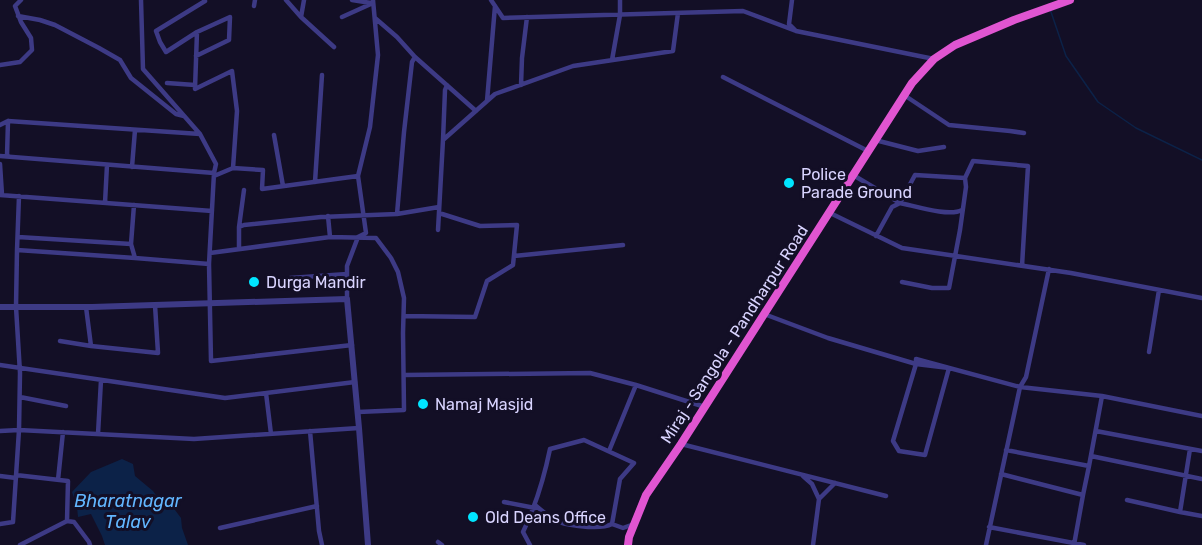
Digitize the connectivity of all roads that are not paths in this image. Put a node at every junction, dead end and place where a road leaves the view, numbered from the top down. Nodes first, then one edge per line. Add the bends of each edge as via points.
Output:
1 (21, 0) edge
2 (141, 0) edge
3 (286, 0) edge
4 (304, 0) edge
5 (352, 0) edge
6 (491, 0) edge
7 (620, 0) edge
8 (792, 0) edge
9 (1070, 0) edge
10 (205, 1) edge
11 (373, 2) edge
12 (495, 6) junction
13 (678, 13) junction
14 (18, 15) junction
15 (620, 15) junction
16 (342, 16) dead end
17 (301, 17) junction
18 (375, 18) junction
19 (527, 18) junction
20 (796, 31) junction
21 (197, 32) junction
22 (334, 46) dead end
23 (196, 56) junction
24 (415, 57) junction
25 (934, 59) junction
26 (612, 60) junction
27 (0, 64) edge
28 (322, 75) dead end
29 (723, 77) dead end
30 (167, 83) dead end
31 (195, 85) junction
32 (447, 85) junction
33 (521, 85) junction
34 (904, 95) junction
35 (487, 101) junction
36 (476, 111) junction
37 (184, 116) junction
38 (8, 121) junction
39 (0, 125) edge
40 (135, 130) junction
41 (1024, 133) dead end
42 (200, 134) junction
43 (274, 135) dead end
44 (443, 140) junction
45 (875, 141) junction
46 (944, 147) dead end
47 (868, 151) junction
48 (0, 156) edge
49 (7, 156) junction
50 (0, 164) edge
51 (107, 165) junction
52 (132, 167) junction
53 (233, 168) junction
54 (214, 174) junction
55 (853, 175) junction
56 (358, 176) junction
57 (965, 178) junction
58 (315, 182) junction
59 (283, 186) junction
60 (244, 190) dead end
61 (1, 195) edge
62 (20, 196) junction
63 (900, 202) junction
64 (105, 203) junction
65 (134, 205) junction
66 (439, 210) junction
67 (962, 210) junction
68 (212, 211) junction
69 (828, 212) junction
70 (397, 214) junction
71 (362, 215) junction
72 (328, 216) junction
73 (239, 227) junction
74 (438, 230) dead end
75 (876, 236) junction
76 (18, 237) junction
77 (330, 237) junction
78 (358, 237) junction
79 (131, 244) junction
80 (623, 245) dead end
81 (239, 249) junction
82 (18, 250) junction
83 (210, 253) junction
84 (514, 255) junction
85 (956, 256) junction
86 (135, 258) junction
87 (209, 264) junction
88 (1022, 266) junction
89 (1049, 270) junction
90 (347, 274) junction
91 (290, 278) dead end
92 (902, 282) dead end
93 (1159, 290) junction
94 (1202, 298) edge
95 (347, 299) junction
96 (210, 304) junction
97 (155, 305) junction
98 (0, 307) edge
99 (16, 307) junction
100 (86, 307) junction
101 (764, 314) junction
102 (404, 316) junction
103 (60, 341) dead end
104 (352, 345) junction
105 (91, 346) junction
106 (1149, 352) dead end
107 (916, 364) junction
108 (0, 365) edge
109 (949, 368) junction
110 (20, 369) junction
111 (404, 375) junction
112 (101, 380) junction
113 (355, 382) junction
114 (636, 385) junction
115 (1020, 387) junction
116 (266, 393) junction
117 (1102, 396) junction
118 (20, 397) junction
119 (66, 406) dead end
120 (705, 407) junction
121 (358, 412) junction
122 (1202, 416) edge
123 (359, 428) junction
124 (19, 429) junction
125 (0, 431) edge
126 (310, 431) junction
127 (1096, 431) junction
128 (63, 432) junction
129 (98, 434) junction
130 (271, 434) junction
131 (681, 444) junction
132 (1190, 449) junction
133 (1006, 450) junction
134 (609, 451) junction
135 (1202, 451) edge
136 (1091, 456) junction
137 (1089, 466) junction
138 (801, 474) junction
139 (1001, 474) junction
140 (0, 476) edge
141 (1186, 476) junction
142 (16, 477) junction
143 (1202, 479) edge
144 (58, 480) junction
145 (835, 483) junction
146 (886, 495) dead end
147 (1083, 495) junction
148 (819, 499) junction
149 (1127, 500) dead end
150 (504, 502) dead end
151 (317, 506) junction
152 (535, 507) junction
153 (1180, 512) junction
154 (1202, 516) edge
155 (67, 521) junction
156 (0, 524) edge
157 (612, 524) junction
158 (634, 524) junction
159 (989, 527) junction
160 (219, 528) dead end
161 (1040, 537) junction
162 (1075, 544) edge
163 (20, 545) edge
164 (90, 545) edge
165 (322, 545) edge
166 (368, 545) edge
167 (530, 545) edge
168 (628, 545) edge
169 (813, 545) edge
170 (986, 545) edge
171 (1039, 545) edge
172 (1084, 545) edge

1 - 14 street via 15,6
2 - 37 street via 143,69
3 - 17 street
4 - 17 street
5 - 11 street
6 - 12 street
7 - 15 street
8 - 20 street via 789,24
9 - 25 highway, Miraj - Sangola - Pandharpur Road via 955,45
10 - 21 street via 156,31 166,52
11 - 16 street
11 - 18 street
12 - 19 street via 502,18
12 - 35 street
13 - 15 street
13 - 20 street via 743,11
13 - 26 street via 673,51
14 - 27 street via 31,38 32,50 20,62
14 - 37 street via 56,25 120,60 131,78 176,114
15 - 19 street
15 - 26 street
17 - 22 street
18 - 24 street
18 - 56 street via 377,65 370,127
19 - 33 street
20 - 25 street
21 - 23 street
21 - 23 street via 230,17 229,40
23 - 31 street
24 - 32 street
24 - 70 street
25 - 34 highway, Miraj - Sangola - Pandharpur Road
26 - 33 street via 573,66
28 - 58 street
29 - 47 street
30 - 31 street
31 - 53 street via 195,89 232,71 237,111
32 - 36 street
32 - 44 street
33 - 35 street
34 - 41 street via 949,125
34 - 45 highway, Miraj - Sangola - Pandharpur Road
35 - 36 street
36 - 44 street
37 - 42 street
38 - 39 street
38 - 40 street
38 - 49 street
40 - 42 street
40 - 52 street
42 - 54 street via 216,164
43 - 59 street
44 - 66 street
45 - 46 street via 918,151
45 - 47 highway, Miraj - Sangola - Pandharpur Road
47 - 55 highway, Miraj - Sangola - Pandharpur Road
48 - 49 street
49 - 51 street
50 - 61 street
51 - 52 street
51 - 64 street
52 - 54 street
53 - 54 street
53 - 59 street via 263,170 262,189
54 - 68 street
55 - 63 street
55 - 69 highway, Miraj - Sangola - Pandharpur Road
56 - 58 street
56 - 71 street
57 - 63 street via 915,175
57 - 67 street
57 - 88 street via 973,160 1028,166
58 - 59 street
60 - 73 street
61 - 62 street
62 - 64 street
62 - 76 street
63 - 67 street via 948,212
63 - 75 street via 892,207
64 - 65 street
65 - 68 street
65 - 79 street
66 - 70 street
66 - 74 street
66 - 84 street via 480,226 516,225
67 - 85 street
68 - 83 street
69 - 75 street
69 - 101 highway, Miraj - Sangola - Pandharpur Road
70 - 71 street
71 - 72 street
71 - 78 street via 366,233
72 - 73 street
72 - 77 street
73 - 81 street
75 - 85 street via 902,248
76 - 79 street
76 - 82 street
77 - 78 street
77 - 81 street
78 - 90 street
78 - 102 street via 376,238 391,258 404,298
79 - 86 street
80 - 84 street
81 - 83 street
82 - 86 street
82 - 99 street
83 - 87 street
84 - 102 street via 513,265 487,281 475,317
85 - 88 street
85 - 92 street via 949,288
86 - 87 street
87 - 96 street
88 - 89 street
89 - 93 street
89 - 115 street via 1026,376
90 - 91 street
90 - 95 street
93 - 94 street
93 - 106 street
95 - 96 street
95 - 104 street
96 - 97 street
96 - 104 street via 211,361
97 - 100 street
97 - 105 street via 158,353
98 - 99 street
99 - 100 street
99 - 110 street
100 - 105 street
101 - 107 street
101 - 120 highway, Miraj - Sangola - Pandharpur Road
102 - 111 street
103 - 105 street
104 - 113 street
107 - 109 street via 916,358
107 - 109 street via 893,441 899,451 925,455
108 - 110 street
109 - 115 street
110 - 112 street
110 - 118 street
111 - 114 street via 590,373
111 - 121 street via 404,410
112 - 116 street via 225,398
112 - 129 street
113 - 116 street
113 - 121 street
114 - 120 street
114 - 134 street
115 - 117 street
115 - 133 street
116 - 130 street
117 - 122 street
117 - 127 street
118 - 119 street
118 - 124 street
120 - 131 highway, Miraj - Sangola - Pandharpur Road
121 - 123 street
123 - 126 street
123 - 166 street
124 - 125 street
124 - 128 street
124 - 142 street
126 - 130 street
126 - 151 street
127 - 132 street
127 - 136 street
128 - 129 street
128 - 144 street
129 - 130 street via 194,439
131 - 138 street
131 - 158 highway, Miraj - Sangola - Pandharpur Road via 646,495
132 - 135 street
132 - 141 street
133 - 137 street
133 - 139 street
134 - 152 street via 584,440 550,449
134 - 157 street via 634,463 620,479
136 - 137 street
136 - 141 street
137 - 147 street
138 - 145 street
138 - 148 street via 812,484
139 - 147 street
139 - 159 street
140 - 142 street
141 - 143 street
141 - 153 street
142 - 144 street
142 - 156 street via 13,522
144 - 155 street via 68,481
145 - 146 street
145 - 148 street
147 - 162 street
148 - 169 street
149 - 153 street
150 - 152 street
151 - 160 street
151 - 165 street
152 - 157 street via 567,526 605,528
152 - 167 street via 523,532
153 - 154 street
155 - 163 street
155 - 164 street via 74,522
157 - 158 street via 622,528
158 - 168 highway, Miraj - Sangola - Pandharpur Road
159 - 161 street
159 - 170 street
161 - 162 street
161 - 171 street
162 - 172 street

